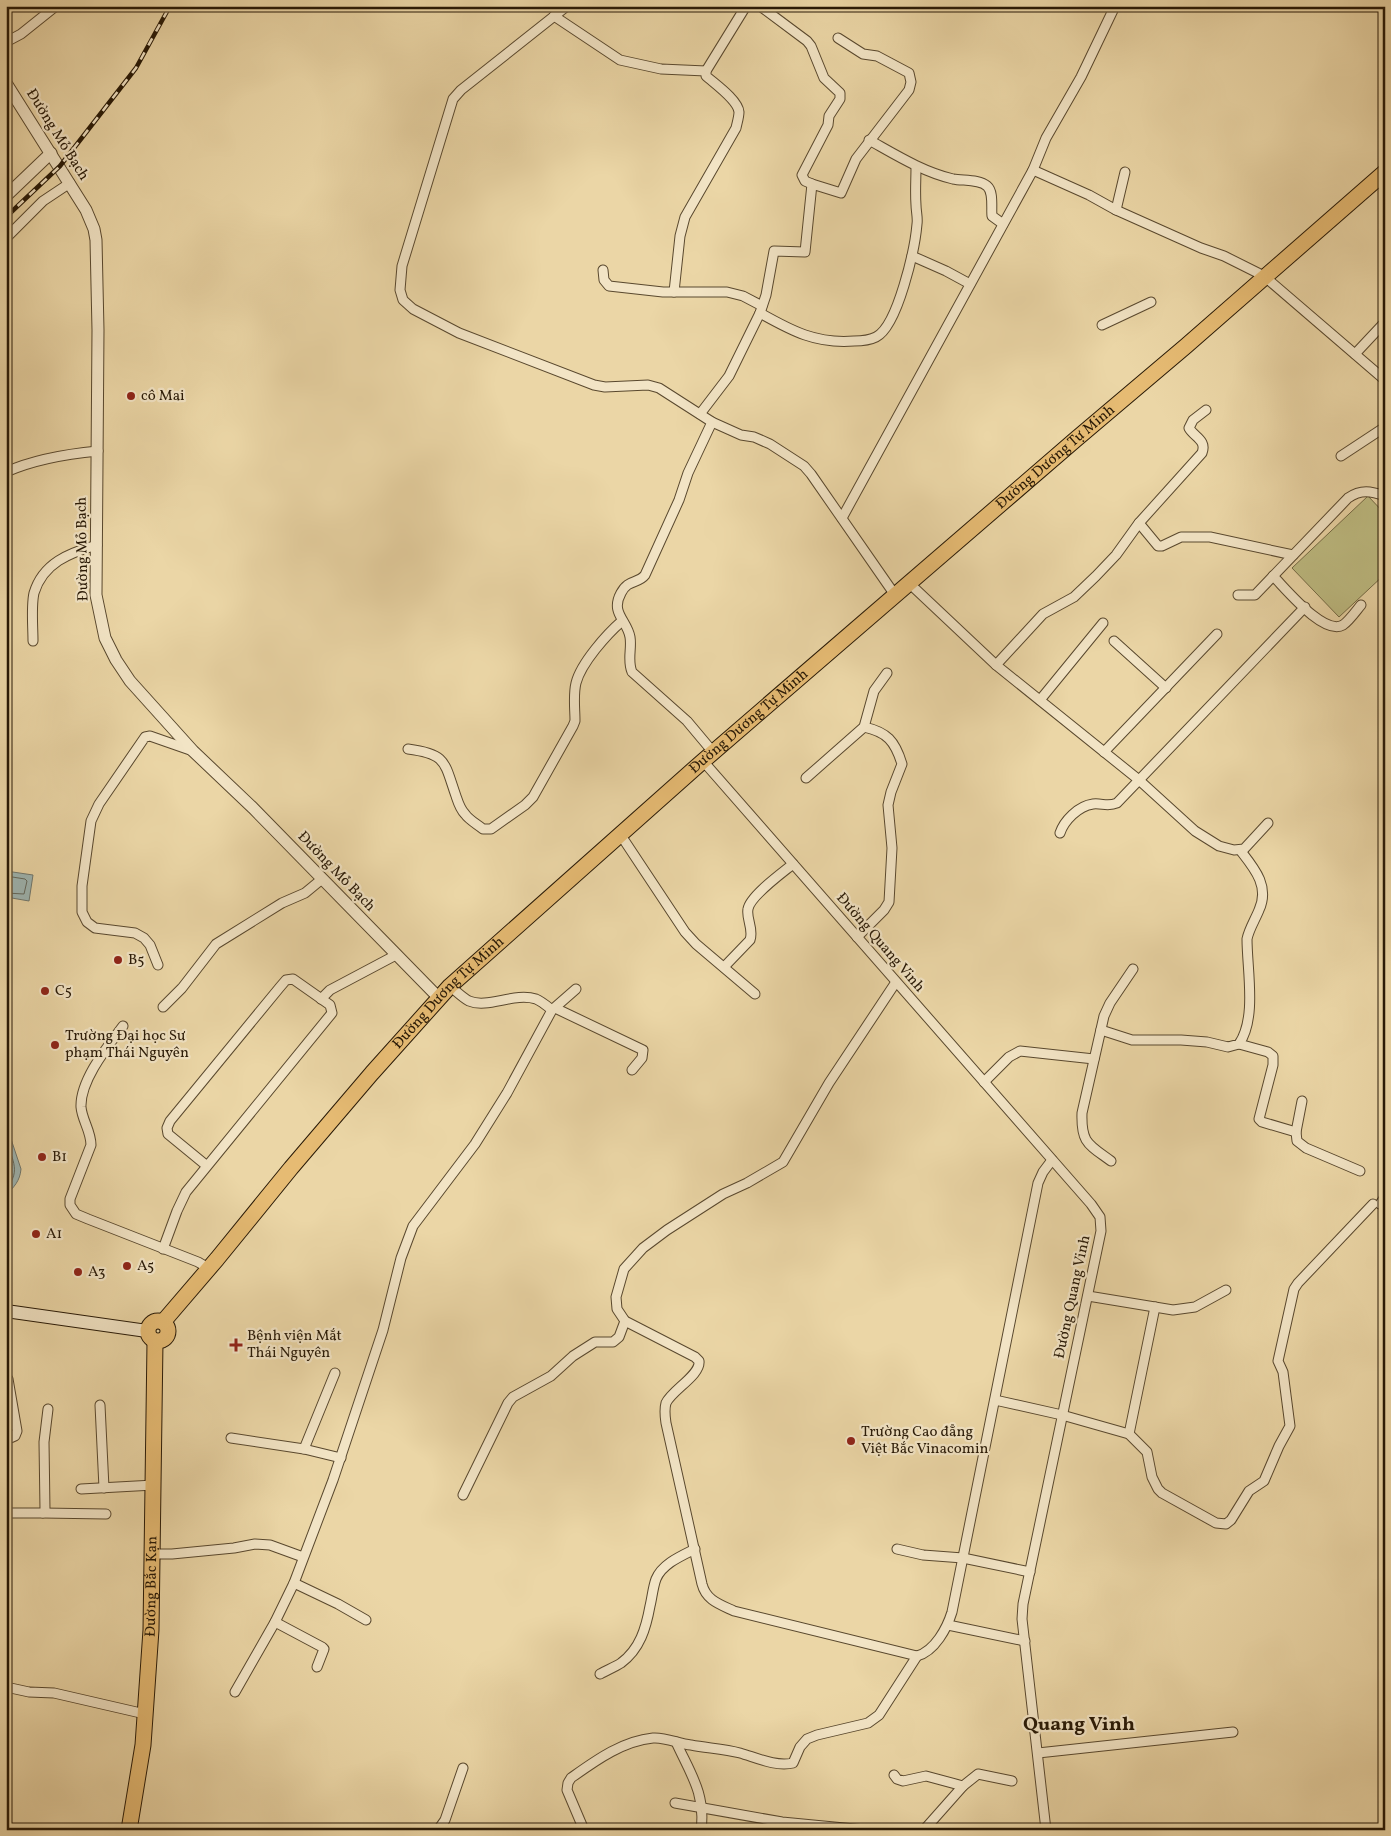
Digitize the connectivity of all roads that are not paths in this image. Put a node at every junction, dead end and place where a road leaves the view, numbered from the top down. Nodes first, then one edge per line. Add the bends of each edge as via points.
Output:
1 (56, 6) edge
2 (567, 6) edge
3 (746, 6) edge
4 (760, 6) edge
5 (1115, 6) edge
6 (554, 16) junction
7 (838, 38) dead end
8 (6, 42) edge
9 (706, 71) junction
10 (6, 82) edge
11 (870, 140) junction
12 (50, 153) junction
13 (916, 166) junction
14 (1033, 170) junction
15 (1125, 172) dead end
16 (1385, 172) edge
17 (70, 183) junction
18 (812, 184) junction
19 (6, 196) edge
20 (1116, 210) junction
21 (1003, 224) junction
22 (6, 238) edge
23 (912, 256) junction
24 (603, 270) dead end
25 (1264, 276) junction
26 (970, 284) junction
27 (674, 292) junction
28 (1151, 302) dead end
29 (761, 310) junction
30 (1385, 322) edge
31 (1102, 325) dead end
32 (1355, 354) junction
33 (1385, 380) edge
34 (1206, 410) dead end
35 (700, 414) junction
36 (712, 422) junction
37 (1385, 427) edge
38 (98, 451) junction
39 (1341, 456) dead end
40 (6, 472) edge
41 (1385, 496) edge
42 (842, 518) junction
43 (1139, 523) junction
44 (97, 545) junction
45 (1294, 555) junction
46 (1273, 576) junction
47 (909, 583) junction
48 (895, 595) junction
49 (1238, 595) dead end
50 (1361, 605) dead end
51 (1304, 608) junction
52 (622, 621) junction
53 (1103, 623) dead end
54 (1217, 634) dead end
55 (33, 641) dead end
56 (1114, 641) dead end
57 (996, 665) junction
58 (888, 673) dead end
59 (1166, 688) junction
60 (1040, 700) junction
61 (864, 727) junction
62 (408, 749) dead end
63 (193, 751) junction
64 (1104, 752) junction
65 (708, 757) junction
66 (806, 778) dead end
67 (1139, 780) junction
68 (1268, 824) dead end
69 (1060, 833) dead end
70 (620, 834) junction
71 (1240, 850) junction
72 (793, 864) junction
73 (322, 879) junction
74 (856, 937) junction
75 (396, 955) junction
76 (158, 965) dead end
77 (724, 967) junction
78 (1133, 969) dead end
79 (896, 982) junction
80 (450, 986) junction
81 (576, 989) dead end
82 (755, 994) dead end
83 (438, 997) junction
84 (321, 999) junction
85 (163, 1007) dead end
86 (554, 1009) junction
87 (123, 1026) dead end
88 (1101, 1030) junction
89 (1239, 1044) junction
90 (1094, 1059) junction
91 (632, 1070) dead end
92 (984, 1082) junction
93 (1302, 1101) dead end
94 (1296, 1132) junction
95 (1052, 1160) junction
96 (1111, 1161) dead end
97 (207, 1166) junction
98 (1360, 1171) dead end
99 (1379, 1202) edge
100 (163, 1249) junction
101 (210, 1268) junction
102 (1226, 1290) dead end
103 (1088, 1296) junction
104 (1155, 1307) junction
105 (6, 1311) edge
106 (625, 1321) junction
107 (151, 1336) junction
108 (336, 1373) dead end
109 (8, 1379) dead end
110 (995, 1400) junction
111 (100, 1405) dead end
112 (48, 1409) dead end
113 (1062, 1415) junction
114 (1129, 1434) junction
115 (231, 1438) dead end
116 (6, 1440) edge
117 (304, 1449) junction
118 (341, 1458) junction
119 (154, 1485) junction
120 (104, 1488) junction
121 (81, 1489) dead end
122 (463, 1495) dead end
123 (6, 1513) edge
124 (43, 1513) junction
125 (106, 1514) dead end
126 (897, 1548) dead end
127 (695, 1549) junction
128 (152, 1554) junction
129 (304, 1557) junction
130 (963, 1558) junction
131 (1030, 1572) junction
132 (294, 1583) junction
133 (366, 1620) dead end
134 (275, 1622) junction
135 (948, 1625) junction
136 (1025, 1641) junction
137 (918, 1656) junction
138 (317, 1666) dead end
139 (600, 1674) dead end
140 (6, 1687) edge
141 (235, 1692) dead end
142 (145, 1714) junction
143 (1233, 1732) dead end
144 (676, 1742) junction
145 (1038, 1752) junction
146 (463, 1768) dead end
147 (894, 1774) dead end
148 (1012, 1781) dead end
149 (963, 1786) junction
150 (675, 1803) dead end
151 (702, 1808) junction
152 (129, 1830) edge
153 (438, 1830) edge
154 (584, 1830) edge
155 (701, 1830) edge
156 (865, 1830) edge
157 (924, 1830) edge
158 (1046, 1830) edge

1 - 8 street
2 - 6 street
3 - 9 street
4 - 18 street via 807,41 824,78 840,93 828,125 802,175 804,181
5 - 14 street via 1082,76 1046,138
6 - 9 street via 620,60 661,69
6 - 35 street via 453,99 402,266 400,290 403,300 413,309 459,334 594,385 659,388
7 - 11 street via 867,56 877,56 911,78 908,90
9 - 27 street via 706,76 737,104 739,113 736,128 685,217
10 - 12 street, Đường Mỏ Bạch
11 - 13 street
11 - 18 street via 856,159 841,193
12 - 17 street, Đường Mỏ Bạch
12 - 19 street
13 - 21 street via 943,177 987,186 992,216
13 - 23 street via 917,223
14 - 20 street
14 - 21 street
15 - 20 street
16 - 25 highway, Đường Dương Tự Minh
17 - 22 street via 43,201
17 - 38 street, Đường Mỏ Bạch via 91,220 96,240
18 - 29 street via 804,252 774,251
20 - 25 street
21 - 26 street
23 - 26 street
23 - 29 street via 898,304 885,331 876,337 862,341 821,340 789,329
24 - 27 street via 604,280 609,286
25 - 32 street
25 - 47 highway, Đường Dương Tự Minh
26 - 42 street
27 - 29 street via 727,292 743,296
28 - 31 street
29 - 35 street via 729,376
30 - 32 street
32 - 33 street
34 - 43 street via 1193,420 1189,428 1202,442 1202,453
35 - 36 street
36 - 42 street via 770,444 804,466
36 - 52 street, Đường Quang Vinh via 645,575 629,583 621,593 617,605
37 - 39 street
38 - 40 street via 31,462
38 - 44 street, Đường Mỏ Bạch
41 - 45 street via 1356,492
42 - 48 street
43 - 45 street via 1158,546 1181,537 1210,537
43 - 57 street via 1096,576 1074,597 1043,614
44 - 55 street via 60,560 41,577 34,595
44 - 63 street, Đường Mỏ Bạch via 96,595 105,638 130,681
45 - 46 street
46 - 49 street via 1255,595
46 - 51 street
47 - 48 highway, Đường Dương Tự Minh
47 - 57 street
48 - 65 highway, Đường Dương Tự Minh
50 - 51 street via 1338,627 1324,625
51 - 67 street
52 - 62 street via 598,646 580,674 576,686 575,721 537,790 526,805 491,829 483,829 465,814 447,769 434,754
52 - 65 street, Đường Quang Vinh via 629,633 632,672 687,721
53 - 60 street
54 - 59 street
56 - 59 street
57 - 60 street
58 - 61 street via 874,691
59 - 64 street
60 - 64 street
61 - 66 street
61 - 74 street via 886,734 902,764 888,805 892,848 889,902
63 - 73 street, Đường Mỏ Bạch
63 - 76 street via 146,737 99,804 91,821 82,886 82,912 95,928 135,933 144,938
64 - 67 street
65 - 70 highway, Đường Dương Tự Minh
65 - 72 street, Đường Quang Vinh
67 - 69 street via 1111,806 1083,808 1063,824
67 - 71 street via 1206,839 1219,846
68 - 71 street
70 - 77 street via 686,932
70 - 80 highway, Đường Dương Tự Minh
71 - 89 street via 1259,875 1262,898 1247,939 1250,1012
72 - 74 street, Đường Quang Vinh
72 - 77 street via 751,901 748,915 750,940
73 - 75 street, Đường Mỏ Bạch
73 - 85 street via 305,893 282,903 216,944
74 - 79 street, Đường Quang Vinh
75 - 83 street, Đường Mỏ Bạch
75 - 84 street via 330,990
77 - 82 street
78 - 88 street via 1110,1003
79 - 92 street, Đường Quang Vinh
79 - 106 street via 829,1084 783,1162 723,1194 667,1230 643,1248 624,1269 616,1297
80 - 83 highway, Đường Dương Tự Minh
80 - 86 street via 470,1002 517,996 538,1000
81 - 86 street
83 - 101 highway, Đường Dương Tự Minh
84 - 97 street via 330,1005 332,1013 329,1018
84 - 97 street via 294,979 286,980 170,1121 168,1134
86 - 91 street via 644,1050
86 - 118 street via 475,1144 413,1226
87 - 100 street via 94,1066 85,1090 82,1108 91,1145 70,1205 76,1214
88 - 89 street via 1132,1040 1181,1040 1228,1047
88 - 90 street
89 - 94 street via 1273,1056 1259,1119
90 - 92 street via 1020,1051 1009,1057
90 - 96 street via 1082,1113 1082,1129 1090,1146
92 - 95 street, Đường Quang Vinh
93 - 94 street
94 - 98 street via 1301,1145
95 - 103 street, Đường Quang Vinh via 1100,1217 1101,1231
95 - 110 street via 1038,1183
97 - 100 street via 182,1200
99 - 114 street via 1294,1289 1278,1361 1284,1372 1290,1426 1264,1481 1249,1491 1231,1520 1226,1524 1216,1523 1162,1494 1154,1484 1147,1452
100 - 101 street
101 - 107 highway, Đường Dương Tự Minh via 162,1322 168,1330 165,1340
102 - 104 street via 1195,1307 1173,1310
103 - 104 street
103 - 113 street, Đường Quang Vinh
104 - 114 street
105 - 107 main road
106 - 122 street via 619,1337 613,1342 595,1342 551,1376 513,1397
106 - 127 street via 699,1361 698,1369 669,1398 664,1411
107 - 119 highway, Đường Bắc Kạn
108 - 117 street
109 - 116 street via 17,1431 15,1436
110 - 113 street
110 - 130 street
111 - 120 street
112 - 124 street
113 - 114 street
113 - 131 street, Đường Quang Vinh
115 - 117 street
117 - 118 street
118 - 129 street
119 - 120 street
119 - 128 highway, Đường Bắc Kạn
120 - 121 street
123 - 124 street
124 - 125 street
126 - 130 street via 923,1555
127 - 137 street via 704,1591 716,1603 734,1611
127 - 139 street via 676,1558 662,1571 656,1579 642,1639 621,1663
128 - 129 street via 255,1544 270,1545
128 - 142 highway, Đường Bắc Kạn
129 - 132 street
130 - 131 street
130 - 135 street
131 - 136 street, Đường Quang Vinh via 1023,1604
132 - 133 street
132 - 134 street
134 - 138 street via 322,1647 324,1653
134 - 141 street
135 - 136 street
135 - 137 street via 929,1650
136 - 145 street, Đường Quang Vinh
137 - 144 street via 879,1715 868,1723 807,1739 793,1763 776,1763 737,1752
140 - 142 street via 54,1693
142 - 152 highway, Đường Bắc Kạn
143 - 145 street
144 - 151 street via 700,1794
144 - 154 street via 654,1738 639,1741 606,1754 570,1778 567,1790
145 - 158 street, Đường Quang Vinh
146 - 153 street via 445,1820
147 - 149 street via 903,1781 926,1776
148 - 149 street via 978,1774
149 - 157 street
150 - 151 street
151 - 155 street
151 - 156 street via 782,1822

